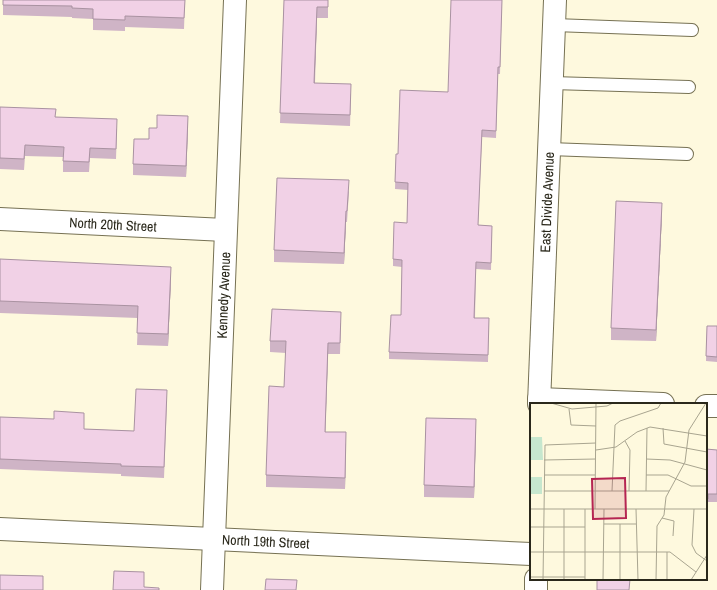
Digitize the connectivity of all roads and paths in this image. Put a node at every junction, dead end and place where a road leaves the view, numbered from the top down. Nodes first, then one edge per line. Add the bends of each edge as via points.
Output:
1 (235, 0) edge
2 (555, 0) edge
3 (554, 25) junction
4 (692, 30) dead end
5 (552, 83) junction
6 (689, 87) dead end
7 (549, 149) junction
8 (687, 154) dead end
9 (0, 219) edge
10 (225, 230) junction
11 (539, 402) edge
12 (601, 403) edge
13 (0, 529) edge
14 (214, 539) junction
15 (530, 554) edge
16 (212, 590) edge

1 - 10 street, Kennedy Avenue
2 - 3 street, East Divide Avenue
3 - 4 lane
3 - 5 street, East Divide Avenue
5 - 6 lane
5 - 7 street, East Divide Avenue
7 - 8 lane
7 - 11 street, East Divide Avenue
9 - 10 street, North 20th Street
10 - 14 street, Kennedy Avenue
11 - 12 street
13 - 14 street, North 19th Street
14 - 15 street, North 19th Street
14 - 16 street, Kennedy Avenue

